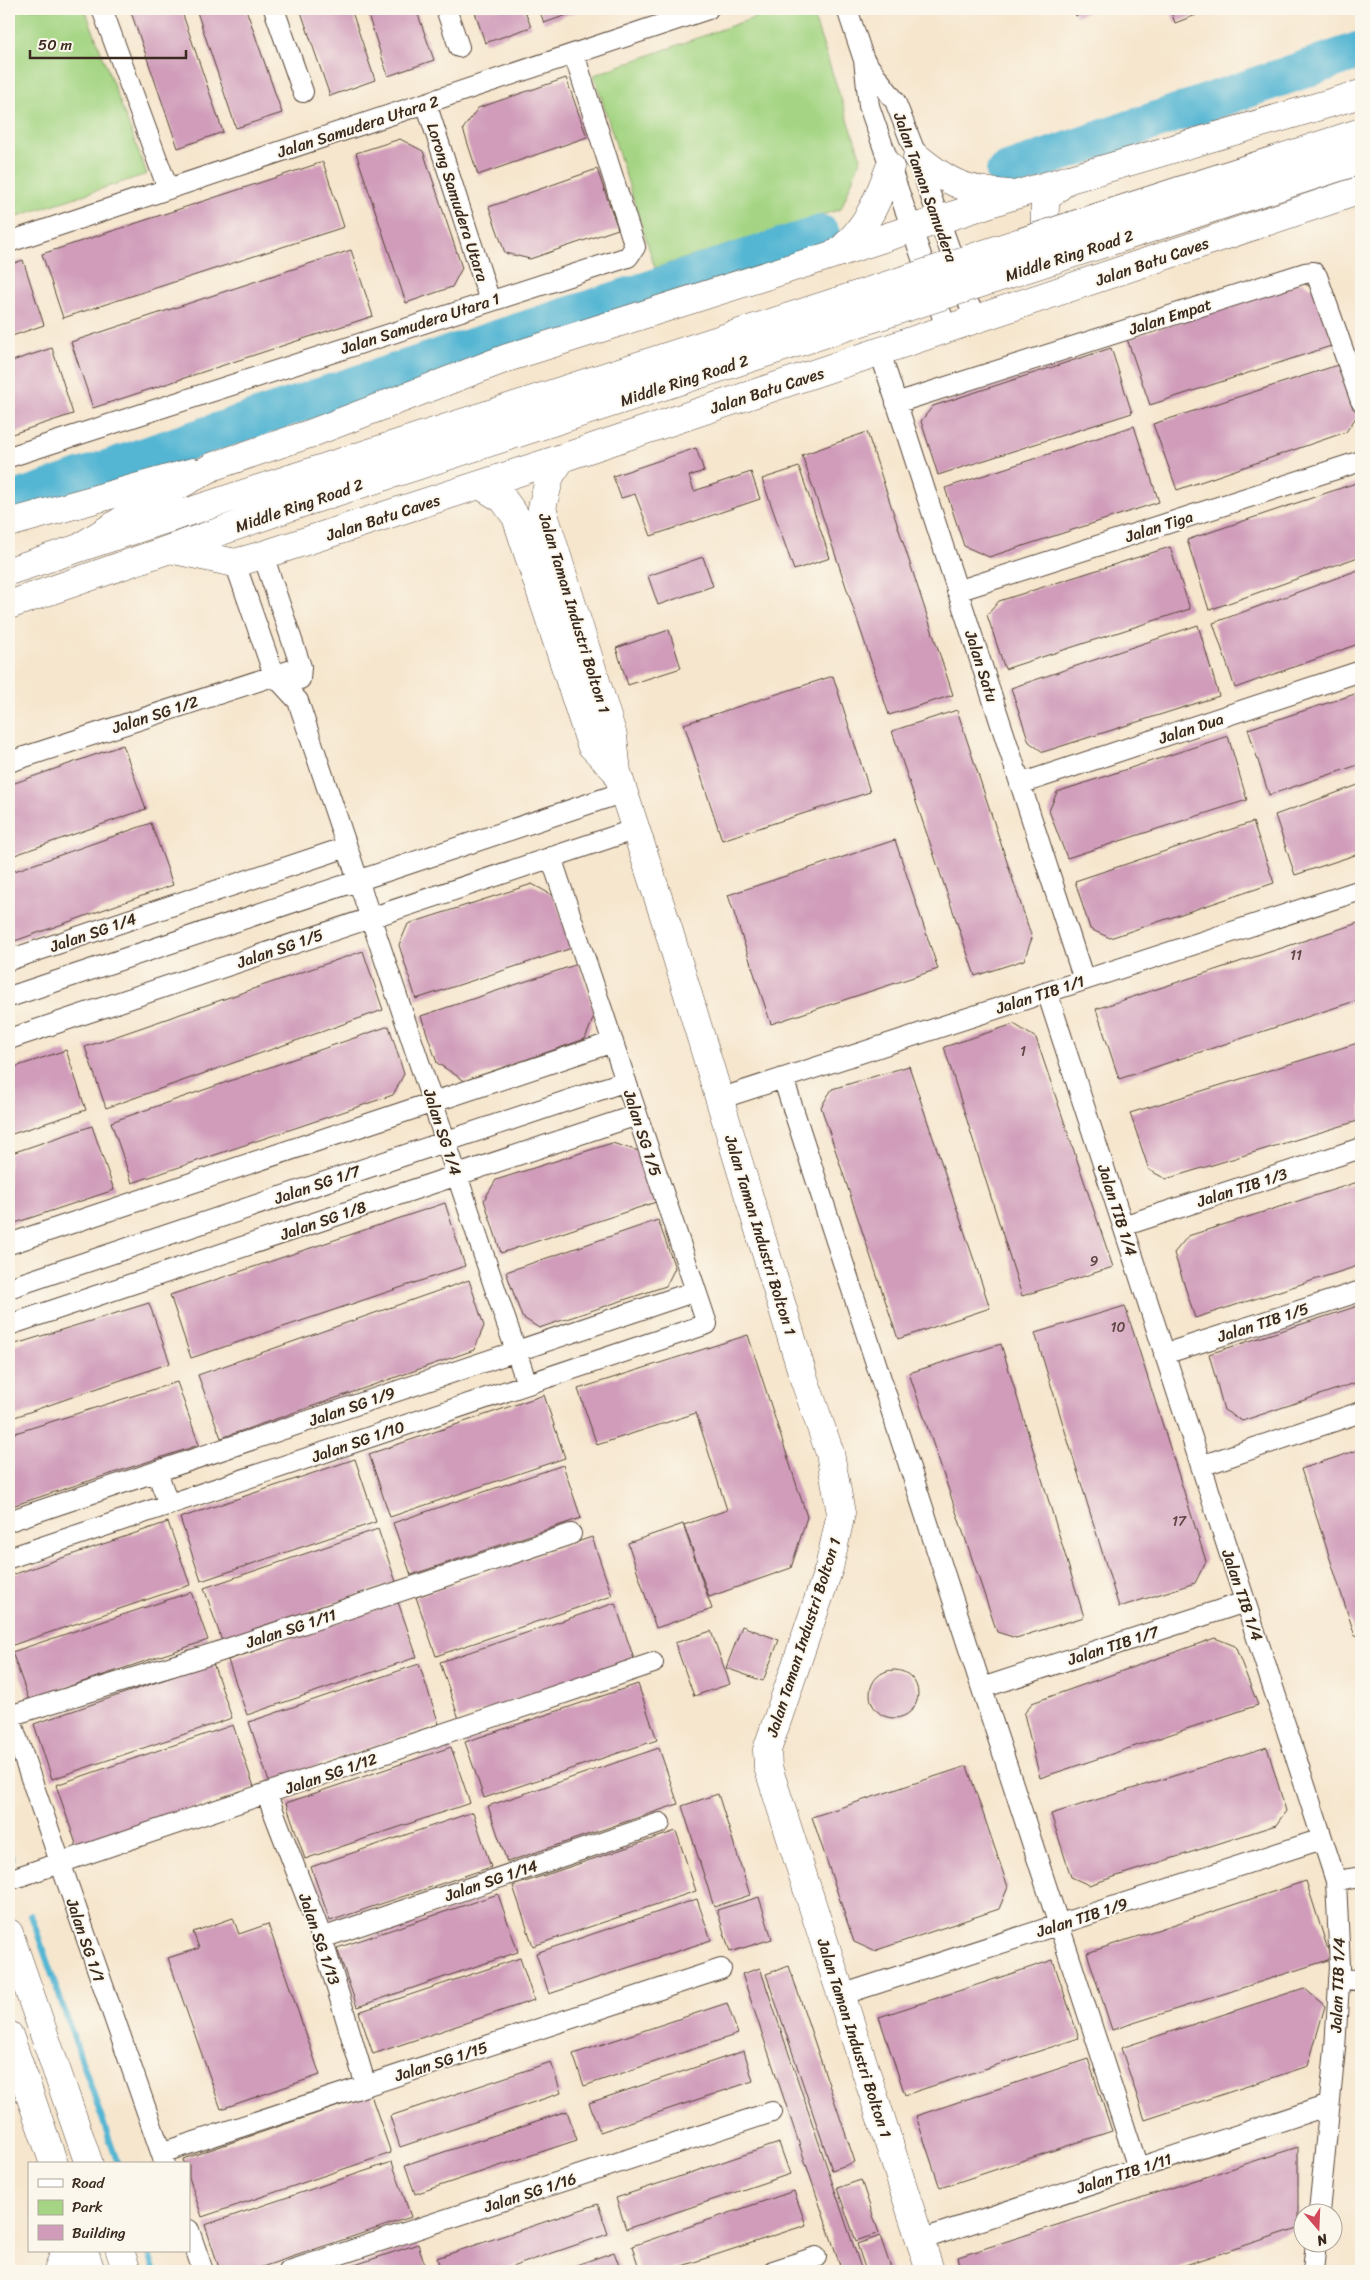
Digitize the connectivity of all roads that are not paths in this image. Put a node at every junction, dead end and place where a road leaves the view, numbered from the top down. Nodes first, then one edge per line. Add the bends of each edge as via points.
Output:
1 (102, 9) edge
2 (274, 9) edge
3 (446, 9) edge
4 (708, 9) edge
5 (847, 9) edge
6 (459, 47) dead end
7 (574, 54) junction
8 (864, 60) junction
9 (303, 92) dead end
10 (1361, 94) edge
11 (426, 103) junction
12 (1361, 132) edge
13 (917, 157) junction
14 (1361, 160) edge
15 (890, 167) junction
16 (1068, 179) junction
17 (168, 189) junction
18 (1361, 190) edge
19 (1015, 195) junction
20 (939, 220) junction
21 (911, 229) junction
22 (9, 242) edge
23 (838, 253) junction
24 (1108, 276) junction
25 (490, 301) junction
26 (975, 321) junction
27 (947, 330) junction
28 (880, 352) junction
29 (1361, 401) edge
30 (896, 403) junction
31 (9, 457) edge
32 (562, 458) junction
33 (1361, 461) edge
34 (214, 466) junction
35 (480, 486) junction
36 (9, 523) edge
37 (85, 544) junction
38 (170, 549) junction
39 (263, 555) junction
40 (234, 563) junction
41 (9, 571) edge
42 (957, 591) junction
43 (9, 605) edge
44 (301, 667) junction
45 (1361, 671) edge
46 (274, 675) junction
47 (298, 701) junction
48 (9, 762) edge
49 (620, 782) junction
50 (1020, 784) junction
51 (636, 829) junction
52 (347, 847) junction
53 (551, 858) junction
54 (358, 880) junction
55 (1361, 890) edge
56 (371, 918) junction
57 (9, 960) edge
58 (1084, 980) junction
59 (1047, 992) junction
60 (9, 997) edge
61 (9, 1039) edge
62 (613, 1042) junction
63 (783, 1078) junction
64 (626, 1081) junction
65 (719, 1099) junction
66 (433, 1102) junction
67 (637, 1115) junction
68 (446, 1142) junction
69 (1361, 1148) edge
70 (457, 1175) junction
71 (1123, 1226) junction
72 (9, 1244) edge
73 (9, 1288) edge
74 (696, 1291) junction
75 (1361, 1291) edge
76 (707, 1324) joint
77 (9, 1325) edge
78 (516, 1351) junction
79 (1164, 1354) junction
80 (527, 1384) junction
81 (1361, 1412) edge
82 (1201, 1466) junction
83 (157, 1472) junction
84 (169, 1505) junction
85 (9, 1521) edge
86 (571, 1534) dead end
87 (9, 1558) edge
88 (1245, 1602) junction
89 (653, 1663) dead end
90 (982, 1688) junction
91 (9, 1716) edge
92 (267, 1795) junction
93 (660, 1823) dead end
94 (1322, 1839) junction
95 (59, 1864) junction
96 (1361, 1877) edge
97 (9, 1880) edge
98 (1336, 1881) junction
99 (1059, 1924) junction
100 (9, 1933) edge
101 (322, 1938) junction
102 (721, 1968) dead end
103 (1339, 1980) junction
104 (1361, 1980) edge
105 (841, 1995) junction
106 (9, 2035) edge
107 (366, 2086) junction
108 (1329, 2105) junction
109 (772, 2112) dead end
110 (163, 2158) edge
111 (53, 2162) edge
112 (88, 2162) edge
113 (1138, 2168) junction
114 (1320, 2202) edge
115 (190, 2233) edge
116 (920, 2240) junction
117 (65, 2252) edge
118 (84, 2252) edge
119 (120, 2252) edge
120 (1315, 2252) edge
121 (816, 2257) dead end
122 (58, 2271) edge
123 (91, 2271) edge
124 (127, 2271) edge
125 (203, 2271) edge
126 (289, 2271) edge
127 (773, 2271) edge
128 (930, 2271) edge
129 (1313, 2271) edge

1 - 17 street
2 - 9 street
3 - 6 street
4 - 7 street, Jalan Samudera Utara 2
5 - 8 street, Jalan Taman Samudera
7 - 11 street, Jalan Samudera Utara 2
7 - 25 street, Jalan Samudera Utara 1 via 635,247 628,257
8 - 13 street, Jalan Taman Samudera via 895,101
8 - 15 street, Jalan Taman Samudera via 869,106
10 - 16 main road
11 - 17 street, Jalan Samudera Utara 2
11 - 25 street, Lorong Samudera Utara
12 - 37 main road, Middle Ring Road 2, bridge
13 - 19 main road via 945,179 977,191
13 - 20 street, Jalan Taman Samudera
14 - 38 main road, Middle Ring Road 2, bridge via 296,505
15 - 21 street, Jalan Taman Samudera
15 - 23 main road via 872,213 859,233
16 - 19 main road
16 - 24 main road via 1046,198 1043,220 1047,240 1058,257 1074,269 1088,276
17 - 22 street, Jalan Samudera Utara 2
18 - 24 main road, Jalan Batu Caves
19 - 20 main road
20 - 21 main road
20 - 26 street, Jalan Taman Samudera
21 - 23 main road
21 - 27 street, Jalan Taman Samudera
23 - 34 main road via 507,358 312,433
24 - 26 main road, Jalan Batu Caves
25 - 31 street, Jalan Samudera Utara 1
26 - 27 main road, Jalan Batu Caves
27 - 28 main road, Jalan Batu Caves
28 - 30 street, Jalan Satu
28 - 32 main road, Jalan Batu Caves
29 - 30 street, Jalan Empat via 1321,286 1313,272
30 - 42 street, Jalan Satu
32 - 35 main road, Jalan Batu Caves
32 - 49 main road, Jalan Taman Industri Bolton 1 via 550,476 542,508 614,736
33 - 42 street, Jalan Tiga
34 - 36 main road
34 - 37 main road via 164,493
35 - 39 main road, Jalan Batu Caves
35 - 49 main road, Jalan Taman Industri Bolton 1 via 503,499 516,517 591,745
37 - 41 main road, Middle Ring Road 2
38 - 40 main road, Jalan Batu Caves
38 - 43 main road, Middle Ring Road 2
39 - 40 main road, Jalan Batu Caves
39 - 44 street
40 - 46 street, Jalan SG 1/4
42 - 50 street, Jalan Satu
44 - 46 street, Jalan SG 1/2
44 - 47 street
45 - 50 street, Jalan Dua
46 - 47 street, Jalan SG 1/4
46 - 48 street, Jalan SG 1/2
47 - 52 street, Jalan SG 1/4
49 - 51 main road, Jalan Taman Industri Bolton 1
49 - 54 street
50 - 58 street, Jalan Satu
51 - 53 street, Jalan SG 1/5
51 - 65 main road, Jalan Taman Industri Bolton 1
52 - 54 street, Jalan SG 1/4
52 - 57 street, Jalan SG 1/4
53 - 56 street, Jalan SG 1/5
53 - 62 street, Jalan SG 1/5
54 - 56 street, Jalan SG 1/4
54 - 60 street
55 - 58 street, Jalan TIB 1/1
56 - 61 street, Jalan SG 1/5
56 - 66 street, Jalan SG 1/4
58 - 59 street, Jalan TIB 1/1
59 - 63 street, Jalan TIB 1/1
59 - 71 street, Jalan TIB 1/4
62 - 64 street, Jalan SG 1/5
62 - 66 street
63 - 65 street, Jalan TIB 1/1
63 - 90 street
64 - 67 street, Jalan SG 1/5
64 - 68 street, Jalan SG 1/7
65 - 105 main road, Jalan Taman Industri Bolton 1 via 804,1379 830,1452 841,1513 829,1568 767,1750 768,1767
66 - 68 street, Jalan SG 1/4
66 - 72 street
67 - 70 street, Jalan SG 1/8
67 - 74 street, Jalan SG 1/5
68 - 70 street, Jalan SG 1/4
68 - 73 street, Jalan SG 1/7
69 - 71 street, Jalan TIB 1/3
70 - 77 street, Jalan SG 1/8
70 - 78 street, Jalan SG 1/4
71 - 79 street, Jalan TIB 1/4
74 - 76 street, Jalan SG 1/5
74 - 78 street, Jalan SG 1/9
75 - 79 street, Jalan TIB 1/5
76 - 80 street, Jalan SG 1/10
78 - 80 street, Jalan SG 1/4
78 - 83 street, Jalan SG 1/9
79 - 82 street, Jalan TIB 1/4
80 - 84 street, Jalan SG 1/10
81 - 82 street
82 - 88 street, Jalan TIB 1/4
83 - 84 street
83 - 85 street, Jalan SG 1/9
84 - 87 street, Jalan SG 1/10
86 - 91 street, Jalan SG 1/11 via 227,1649
88 - 90 street, Jalan TIB 1/7
88 - 94 street, Jalan TIB 1/4
89 - 92 street, Jalan SG 1/12
90 - 99 street
91 - 95 street, Jalan SG 1/1
92 - 95 street, Jalan SG 1/12
92 - 101 street, Jalan SG 1/13
93 - 101 street, Jalan SG 1/14
94 - 98 street, Jalan TIB 1/4
94 - 99 street, Jalan TIB 1/9
95 - 97 street, Jalan SG 1/12
95 - 110 street, Jalan SG 1/1
96 - 98 street
98 - 103 street, Jalan TIB 1/4
99 - 105 street, Jalan TIB 1/9
99 - 113 street
100 - 112 main road
101 - 107 street, Jalan SG 1/13
102 - 107 street, Jalan SG 1/15
103 - 104 street
103 - 108 street, Jalan TIB 1/4
105 - 116 main road, Jalan Taman Industri Bolton 1
106 - 111 main road
107 - 110 street, Jalan SG 1/15
108 - 113 street, Jalan TIB 1/11
108 - 114 street, Jalan TIB 1/4
109 - 126 street, Jalan SG 1/16
113 - 116 street, Jalan TIB 1/11
115 - 125 street
116 - 128 main road, Jalan Taman Industri Bolton 1
117 - 122 main road
118 - 123 main road
119 - 124 main road
120 - 129 street
121 - 127 street

